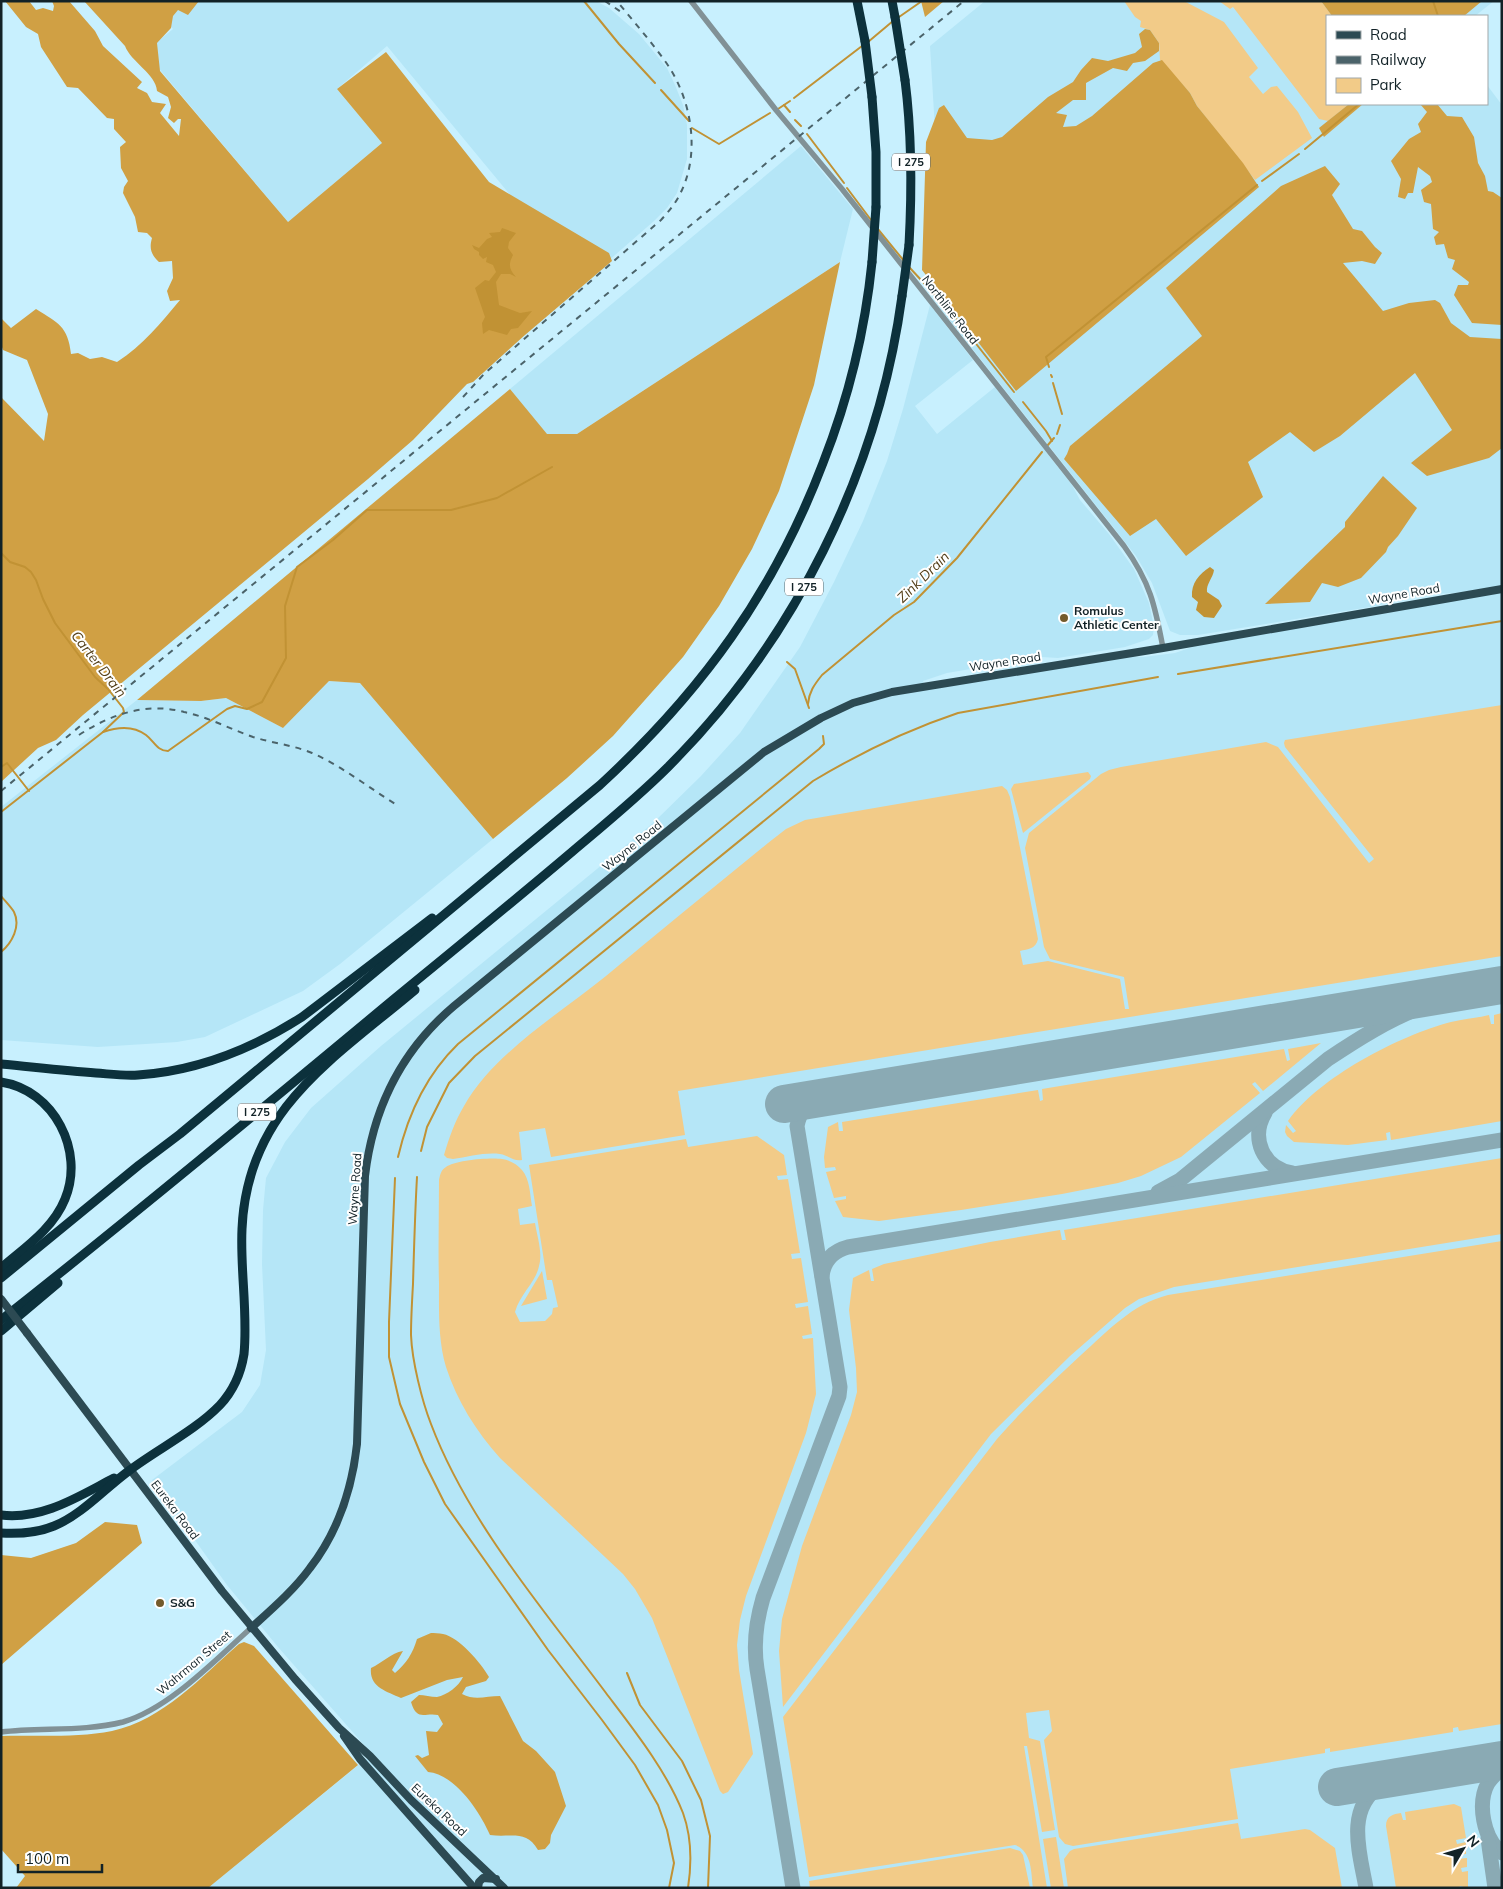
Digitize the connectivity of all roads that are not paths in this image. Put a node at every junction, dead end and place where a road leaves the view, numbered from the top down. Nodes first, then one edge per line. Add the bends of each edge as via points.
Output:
1 (690, 1) edge
2 (857, 1) edge
3 (892, 1) edge
4 (1502, 589) edge
5 (1163, 648) junction
6 (487, 878) junction
7 (511, 902) junction
8 (1, 1064) edge
9 (1, 1082) edge
10 (99, 1243) junction
11 (1, 1268) edge
12 (1, 1278) edge
13 (1, 1299) edge
14 (1, 1320) edge
15 (1, 1331) edge
16 (130, 1470) junction
17 (1, 1515) edge
18 (1, 1533) edge
19 (252, 1628) junction
20 (339, 1728) junction
21 (1, 1732) edge
22 (496, 1879) junction
23 (476, 1888) edge
24 (504, 1888) edge

1 - 5 street, Northline Road via 1129,553 1152,597
2 - 6 highway, I 275, bridge via 865,41 876,152 872,262 864,327 851,381 801,518 763,590 731,639 676,709 600,785
3 - 7 highway, I 275, bridge via 908,108 911,155 908,245 890,362 858,470 822,552 782,624 734,693 676,760 640,795
4 - 5 main road, Wayne Road
5 - 19 main road, Wayne Road via 892,692 853,703 821,718 746,766 454,1006 425,1034 400,1067 385,1098 366,1164 357,1444 346,1501 326,1545 311,1568
6 - 8 highway via 302,1017 234,1054 172,1071 137,1075
6 - 12 highway, I 275 via 180,1134
7 - 10 highway, I 275
7 - 16 highway via 458,954 326,1065 283,1109 255,1160 244,1204 245,1348 235,1384 214,1410
9 - 11 highway via 25,1089 44,1103 64,1132 72,1162 68,1191 55,1217 40,1235
10 - 14 highway, I 275
10 - 15 highway
13 - 16 main road, Eureka Road, bridge
16 - 17 highway via 52,1509 32,1515
16 - 18 highway via 54,1526 30,1533
16 - 19 main road, Eureka Road
19 - 20 main road, Eureka Road
19 - 21 street, Wahrman Street via 163,1704 123,1722 74,1729
20 - 22 main road, Eureka Road
20 - 23 main road, Eureka Road via 360,1759
22 - 23 main road via 482,1878
22 - 24 main road, Eureka Road

